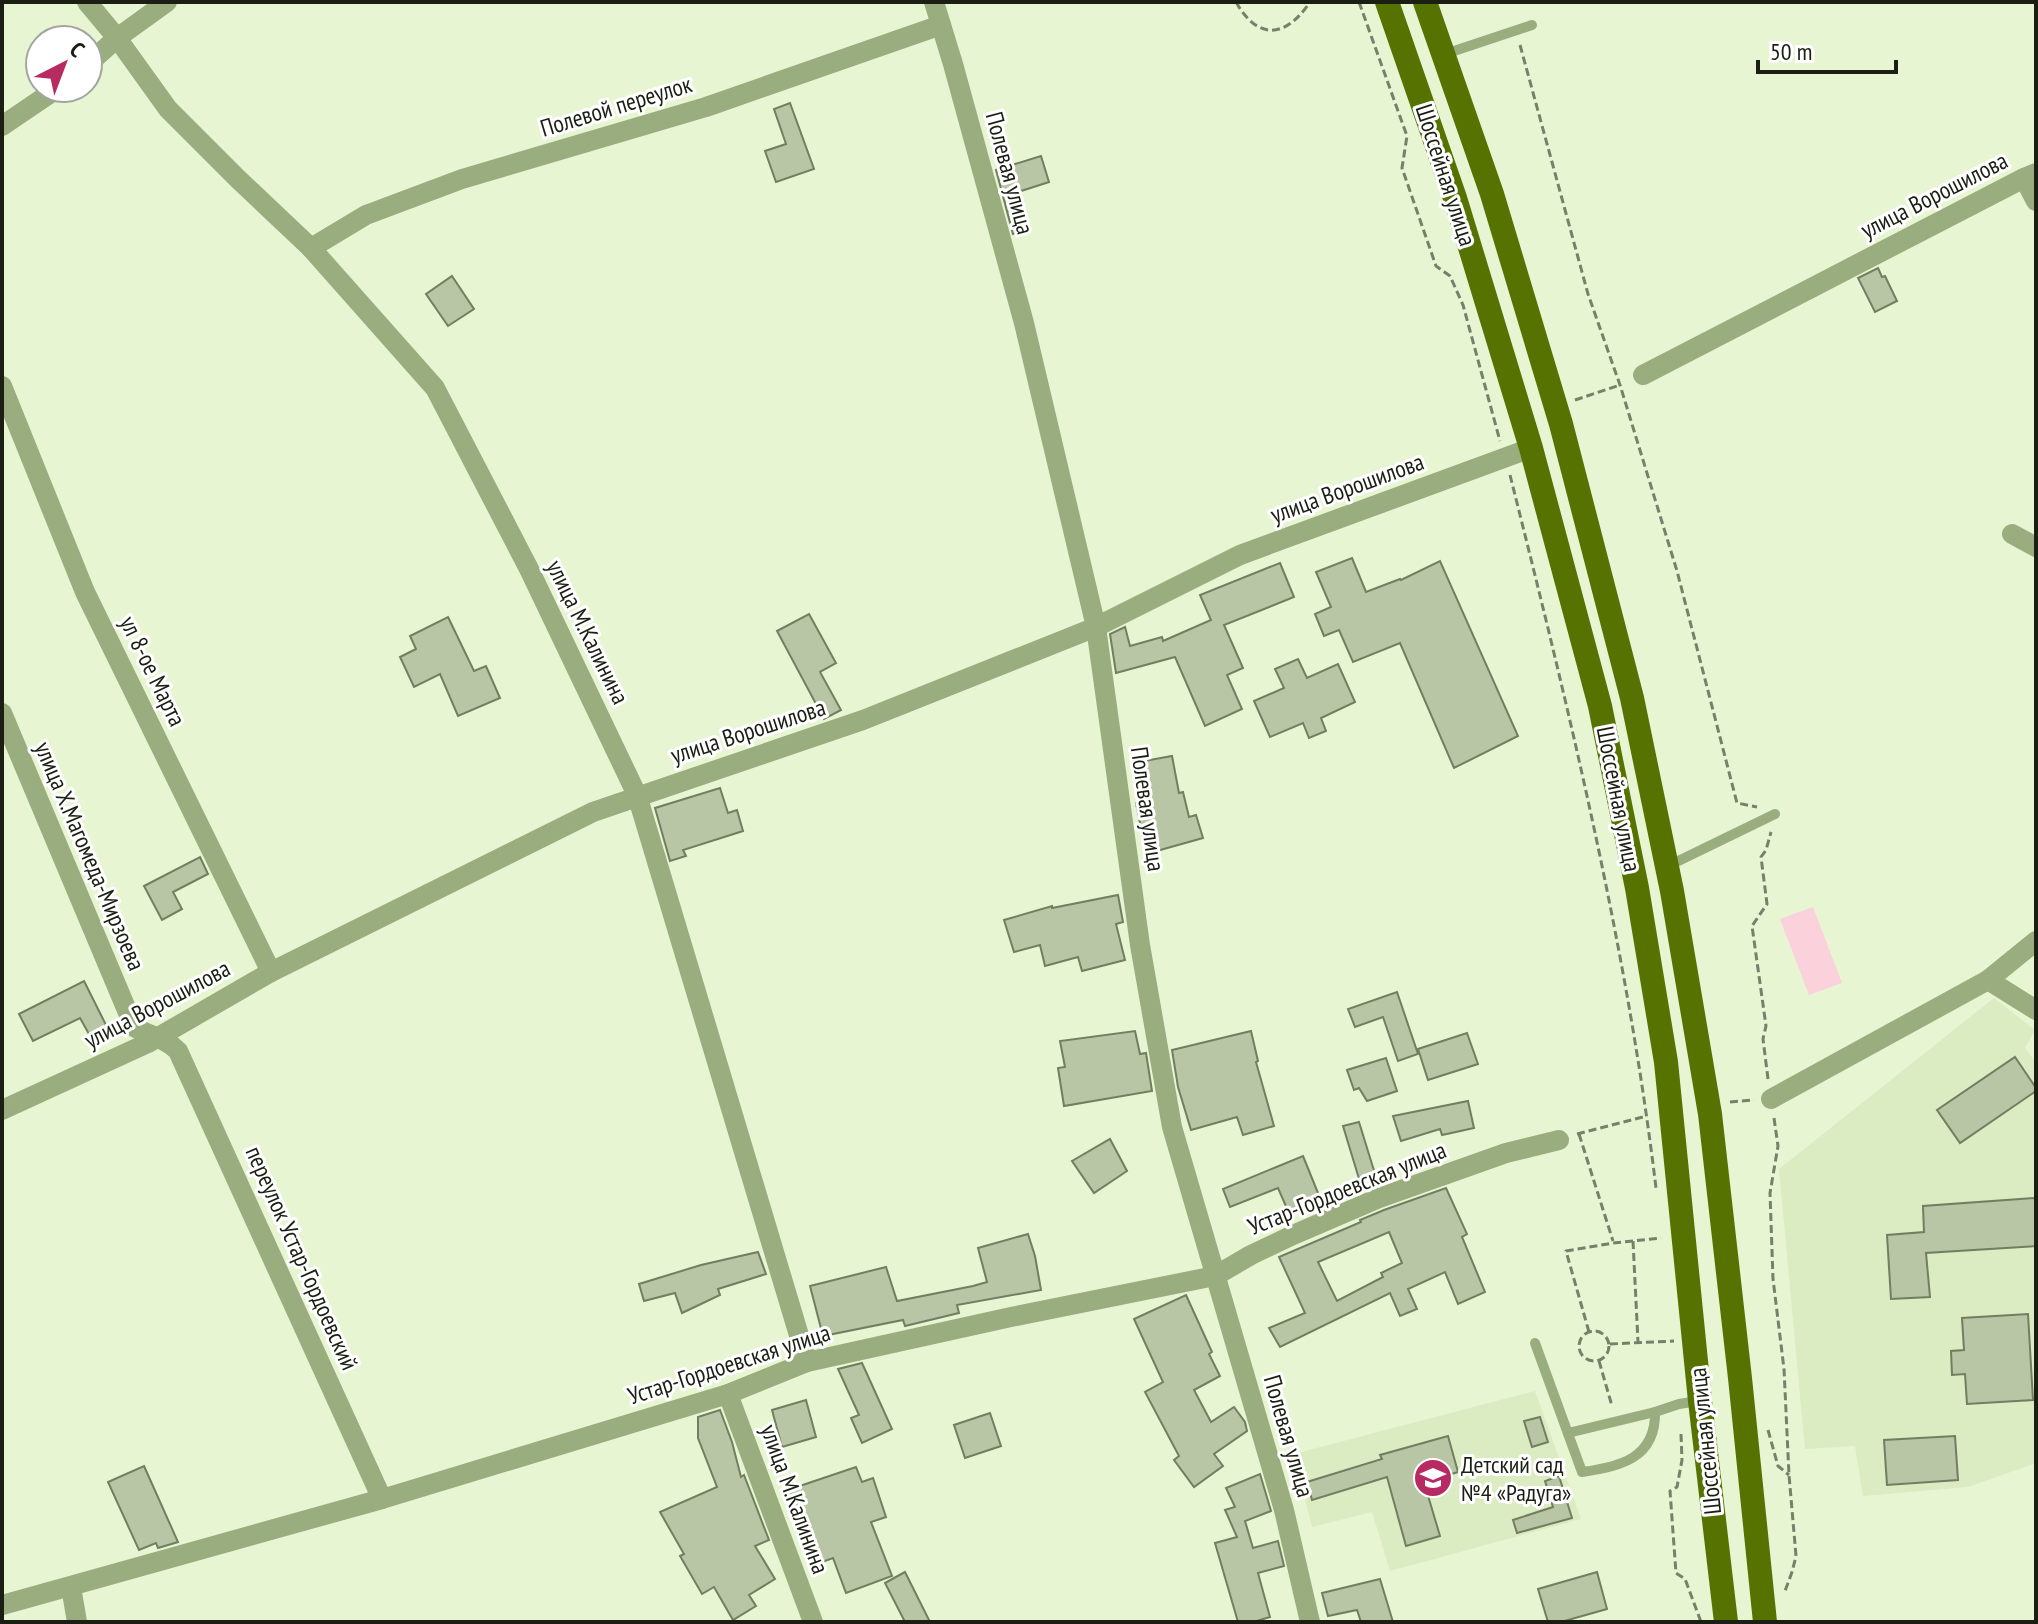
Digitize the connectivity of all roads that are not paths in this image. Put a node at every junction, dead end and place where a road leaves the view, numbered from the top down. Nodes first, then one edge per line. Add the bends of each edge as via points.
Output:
1 (87, 2) edge
2 (167, 2) edge
3 (934, 2) edge
4 (1387, 2) edge
5 (1425, 2) edge
6 (941, 25) junction
7 (1532, 25) dead end
8 (117, 38) junction
9 (104, 50) edge
10 (1443, 54) junction
11 (34, 104) edge
12 (2, 126) edge
13 (2030, 175) edge
14 (2036, 201) edge
15 (311, 248) junction
16 (1643, 375) dead end
17 (2, 386) edge
18 (1531, 448) junction
19 (2012, 534) dead end
20 (2036, 547) edge
21 (1096, 627) junction
22 (2, 713) edge
23 (637, 795) junction
24 (1775, 814) road end
25 (1667, 867) junction
26 (2036, 941) edge
27 (271, 972) junction
28 (1988, 980) junction
29 (2036, 1010) edge
30 (164, 1039) junction
31 (1771, 1099) road end
32 (2, 1110) edge
33 (1559, 1140) road end
34 (1215, 1276) junction
35 (1535, 1343) dead end
36 (807, 1362) junction
37 (728, 1394) junction
38 (1690, 1403) junction
39 (1655, 1412) junction
40 (1568, 1433) junction
41 (382, 1499) junction
42 (71, 1587) junction
43 (2, 1605) edge
44 (77, 1622) edge
45 (813, 1622) edge
46 (1310, 1622) edge
47 (1726, 1622) edge
48 (1765, 1622) edge

1 - 8 street, улица М.Калинина
2 - 8 street
3 - 6 street, Полевая улица
4 - 18 main road, Шоссейная улица via 1455,198
5 - 10 main road, Шоссейная улица
6 - 15 street, Полевой переулок via 706,107 462,179 366,215
6 - 21 street, Полевая улица via 1024,323
7 - 10 lane
8 - 9 street
8 - 15 street, улица М.Калинина via 168,109
10 - 25 main road, Шоссейная улица via 1492,194 1561,424 1632,698
11 - 12 street
13 - 14 street
13 - 16 street, улица Ворошилова
15 - 23 street, улица М.Калинина via 435,388
17 - 27 street, ул 8-ое Марта via 85,592
18 - 21 street, улица Ворошилова via 1240,555
18 - 38 main road, Шоссейная улица via 1600,706 1637,888 1670,1090
19 - 20 street
21 - 23 street, улица Ворошилова via 863,720
21 - 34 street, Полевая улица via 1169,1112
22 - 30 street, улица Х.Магомеда-Мирзоева via 134,1027
23 - 27 street, улица Ворошилова
23 - 36 street, улица М.Калинина
24 - 25 lane
25 - 48 main road, Шоссейная улица via 1710,1114
26 - 28 street
27 - 30 street, улица Ворошилова
28 - 29 street
28 - 31 street
30 - 32 street, улица Ворошилова
30 - 41 street, переулок Устар-Гордоевский via 178,1051
33 - 34 street, Устар-Гордоевская улица via 1379,1198
34 - 36 street, Устар-Гордоевская улица
34 - 46 street, Полевая улица via 1284,1510
35 - 40 lane
36 - 37 street, Устар-Гордоевская улица
37 - 41 street, Устар-Гордоевская улица
37 - 45 street, улица М.Калинина
38 - 39 lane
38 - 47 main road, Шоссейная улица
39 - 40 lane
39 - 40 lane via 1646,1446 1620,1464 1582,1472
41 - 42 street, Устар-Гордоевская улица
42 - 43 street, Устар-Гордоевская улица
42 - 44 street

